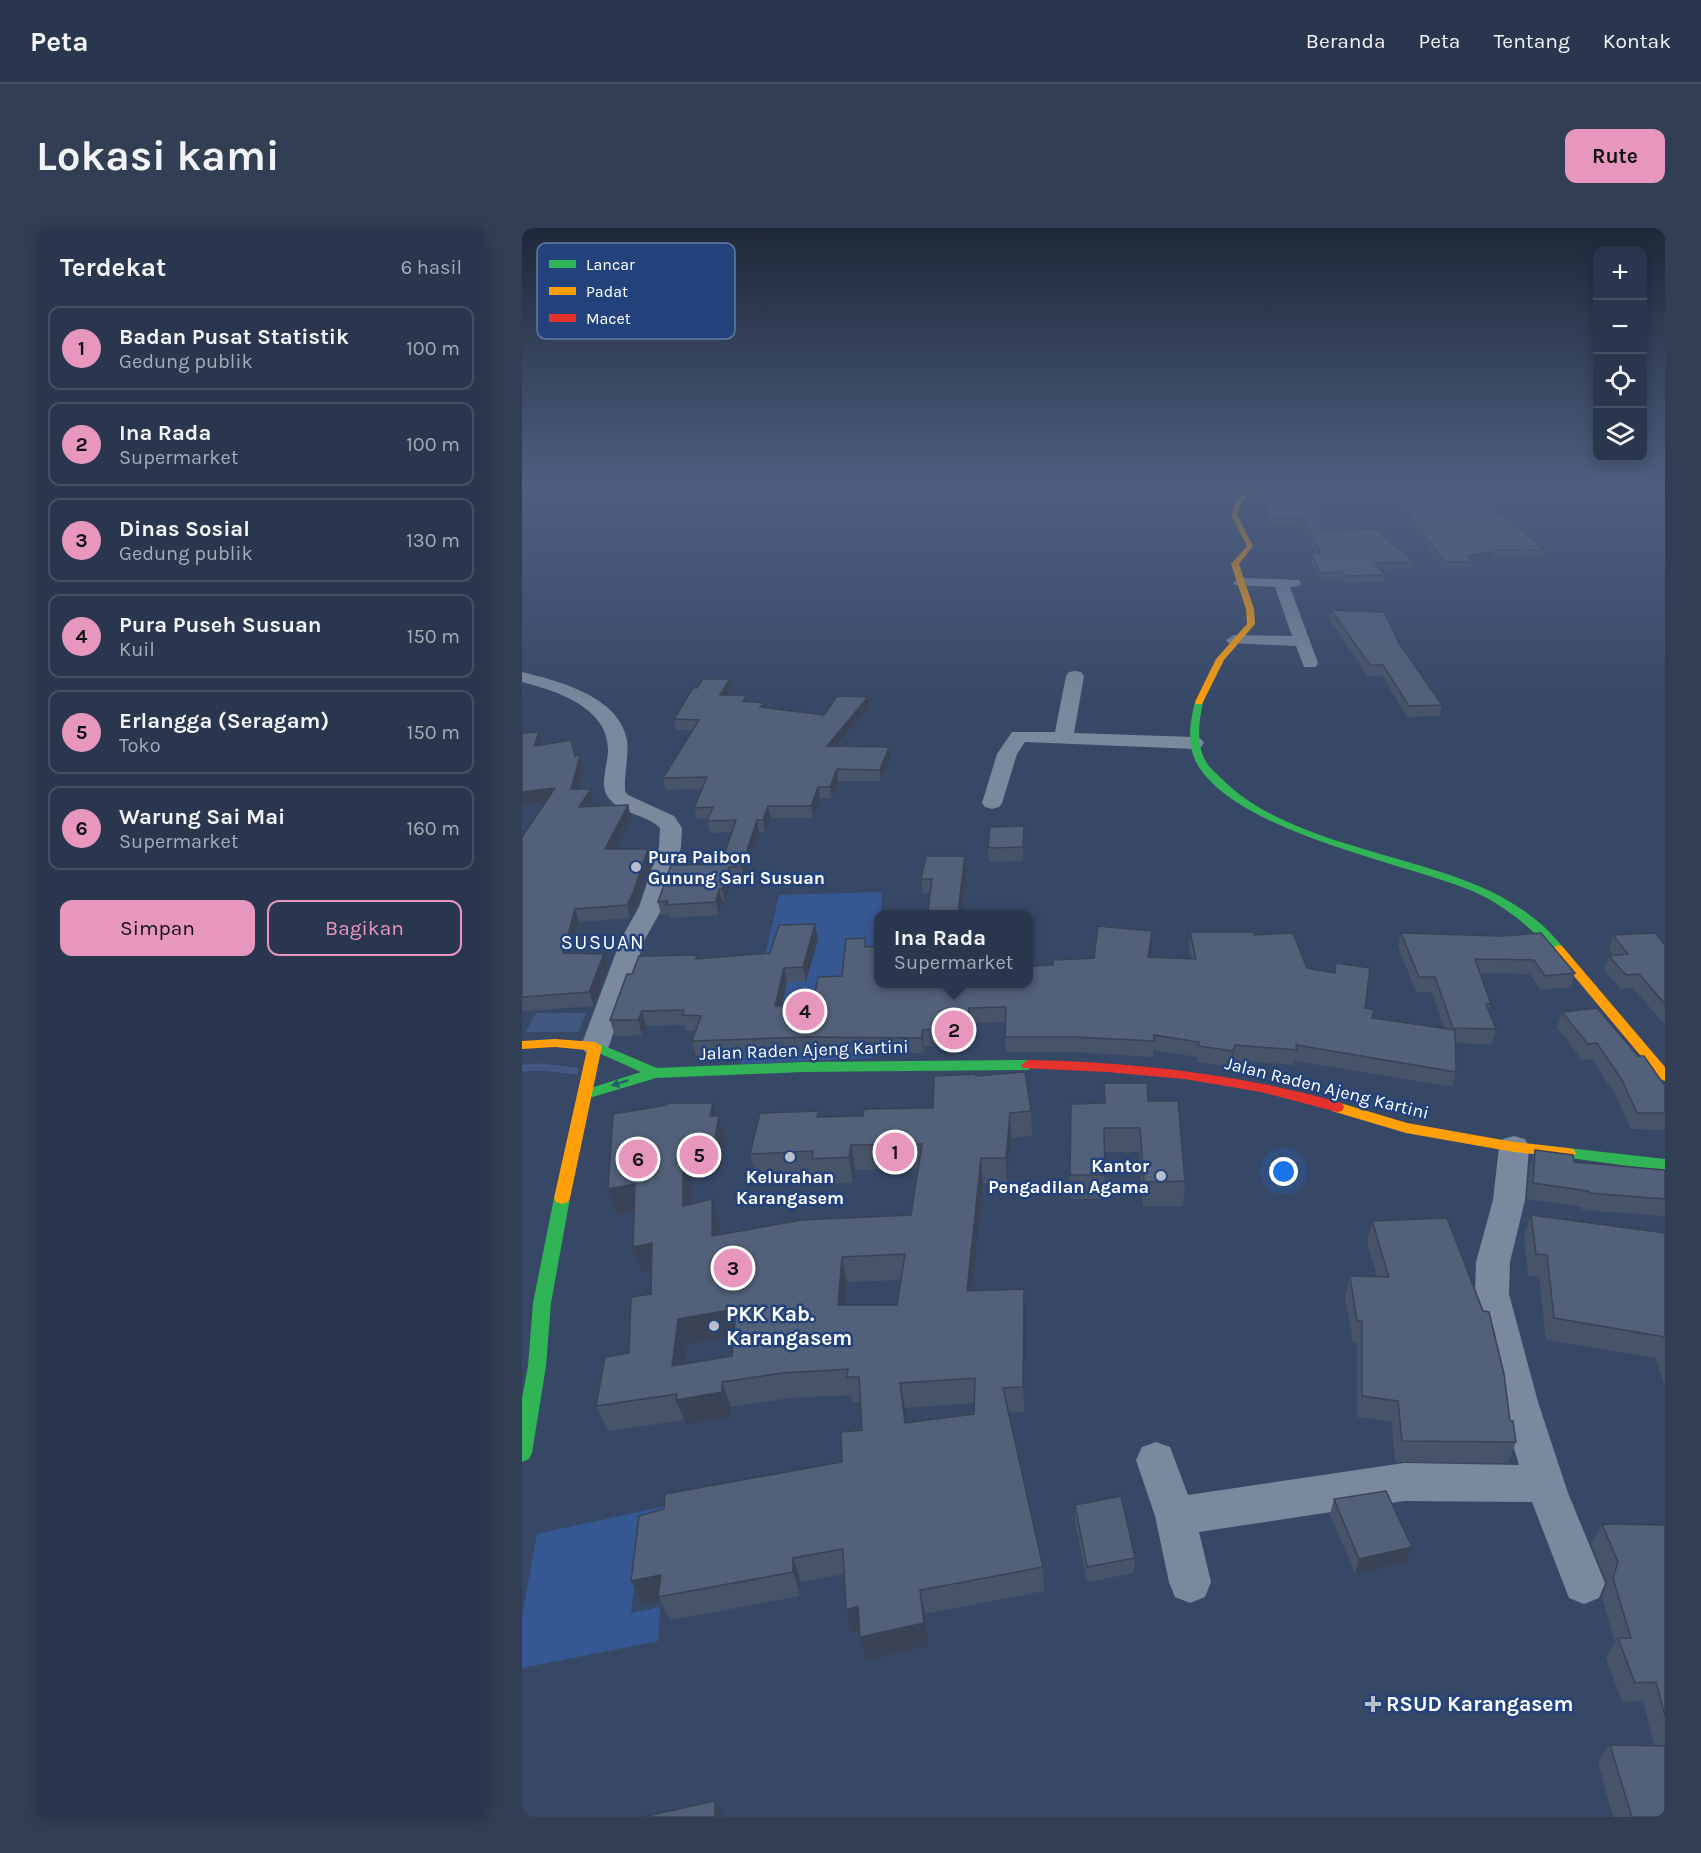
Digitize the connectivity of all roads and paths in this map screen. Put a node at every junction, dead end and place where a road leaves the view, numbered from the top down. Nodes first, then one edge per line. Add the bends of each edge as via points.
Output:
1 (1240, 558) edge
2 (1240, 582) junction
3 (1234, 640) junction
4 (1302, 641) junction
5 (1310, 663) dead end
6 (1075, 676) dead end
7 (522, 677) edge
8 (1064, 736) junction
9 (1194, 743) junction
10 (992, 803) dead end
11 (522, 1045) edge
12 (595, 1046) junction
13 (655, 1073) junction
14 (1665, 1076) edge
15 (586, 1094) junction
16 (1514, 1147) junction
17 (1665, 1165) edge
18 (522, 1453) edge
19 (1156, 1460) dead end
20 (1545, 1484) junction
21 (1175, 1516) junction
22 (1190, 1582) dead end
23 (1584, 1583) dead end

1 - 2 street via 1235,564
2 - 3 street via 1251,624
2 - 4 street via 1287,582
3 - 4 street
3 - 9 street via 1199,701
4 - 5 street
6 - 8 street
7 - 12 street via 593,705 606,716 616,732 615,791 620,799 666,821 671,828 670,847 651,907 633,939
8 - 9 street
8 - 10 street via 1015,738 1006,754
9 - 14 street via 1212,777 1245,804 1349,848 1469,885 1507,904 1536,927 1570,963
11 - 12 street
12 - 13 street
12 - 15 street
13 -> 15 street, Jalan Raden Ajeng Kartini
13 - 16 street, Jalan Raden Ajeng Kartini via 938,1065 1074,1065 1156,1070 1223,1079 1312,1099 1406,1128
15 - 18 street via 551,1247
16 - 17 street, Jalan Raden Ajeng Kartini
16 - 20 street via 1509,1200 1493,1262 1492,1294 1519,1402
19 - 21 street
20 - 21 street via 1404,1482
20 - 23 street
21 - 22 street

